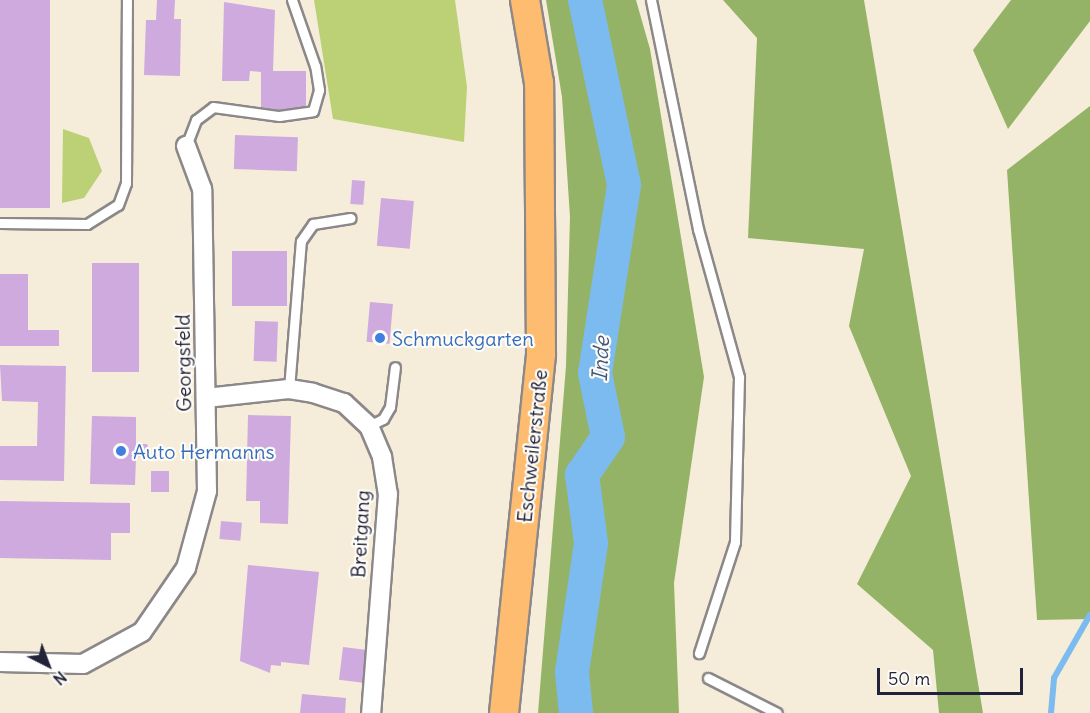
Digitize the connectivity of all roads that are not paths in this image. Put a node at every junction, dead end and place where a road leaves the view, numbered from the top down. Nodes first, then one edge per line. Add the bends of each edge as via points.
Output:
1 (127, 0) edge
2 (292, 0) edge
3 (525, 0) edge
4 (651, 0) edge
5 (186, 146) joint
6 (351, 218) dead end
7 (0, 223) edge
8 (395, 367) dead end
9 (289, 389) junction
10 (206, 398) junction
11 (369, 426) junction
12 (699, 653) dead end
13 (0, 662) edge
14 (708, 678) dead end
15 (371, 713) edge
16 (504, 713) edge
17 (777, 713) edge

1 - 7 lane via 126,183 118,205 87,224
2 - 5 lane via 315,66 319,90 313,111 279,116 213,107 196,120
3 - 16 main road, Eschweilerstraße via 539,83 541,354
4 - 12 lane via 698,230 739,376 735,542
5 - 10 street, Georgsfeld via 202,189
6 - 9 lane via 313,224 301,241
8 - 11 lane via 390,407 383,419
9 - 10 street, Breitgang
9 - 11 street, Breitgang via 344,403
10 - 13 street, Georgsfeld via 207,491 186,568 142,632 83,664
11 - 15 street, Breitgang via 382,457 388,494
14 - 17 lane

